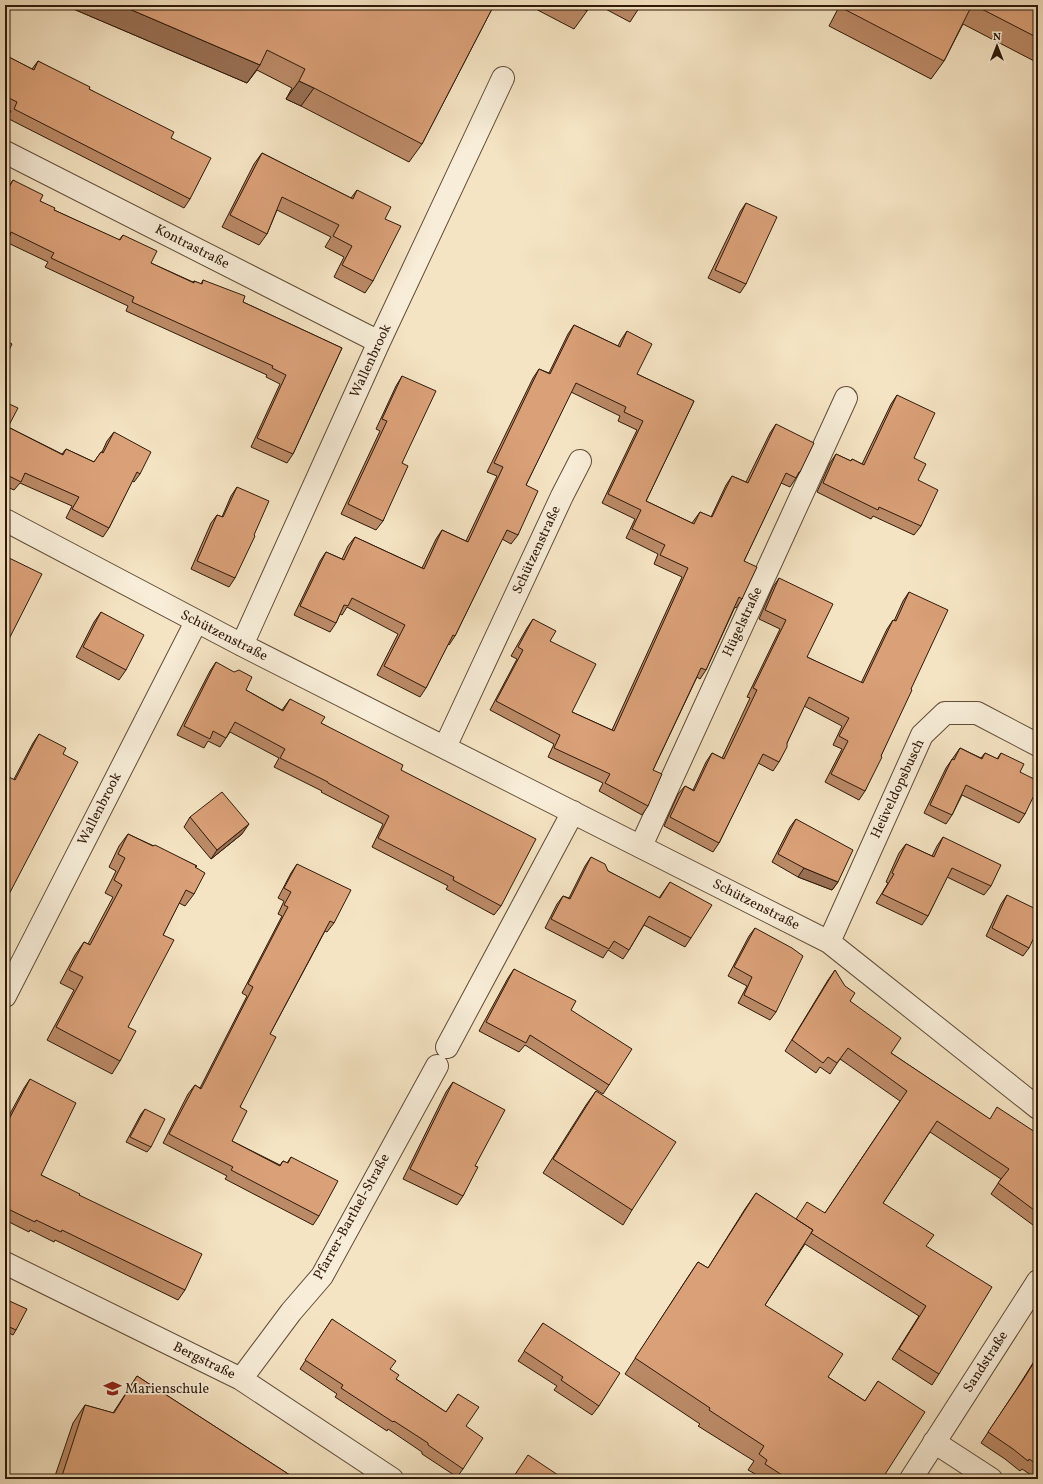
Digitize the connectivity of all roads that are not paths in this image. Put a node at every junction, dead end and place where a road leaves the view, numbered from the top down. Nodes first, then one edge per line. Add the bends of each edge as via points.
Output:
1 (503, 78) dead end
2 (5, 152) edge
3 (379, 342) junction
4 (846, 398) dead end
5 (580, 461) dead end
6 (5, 520) edge
7 (196, 622) junction
8 (242, 645) junction
9 (1038, 745) edge
10 (445, 747) junction
11 (573, 812) junction
12 (641, 846) junction
13 (829, 942) junction
14 (5, 996) edge
15 (1038, 1108) edge
16 (5, 1263) edge
17 (1038, 1282) edge
18 (241, 1379) junction
19 (934, 1442) junction
20 (392, 1479) edge
21 (911, 1479) edge
22 (992, 1479) edge

1 - 3 street, Wallenbrook
2 - 3 street, Kontrastraße
3 - 8 street, Wallenbrook
4 - 12 street, Hügelstraße
5 - 10 street, Schützenstraße
6 - 7 street, Schützenstraße
7 - 8 street, Schützenstraße
7 - 14 street, Wallenbrook
8 - 10 street, Schützenstraße
9 - 13 street, Heüveldopsbusch via 977,713 945,713 922,736
10 - 11 street, Schützenstraße
11 - 12 street, Schützenstraße
11 - 18 street, Pfarrer-Barthel-Straße via 322,1276 291,1312
12 - 13 street, Schützenstraße
13 - 15 street, Schützenstraße
16 - 18 street, Bergstraße
17 - 19 street, Sandstraße
18 - 20 street, Bergstraße
19 - 21 street, Sandstraße
19 - 22 street

